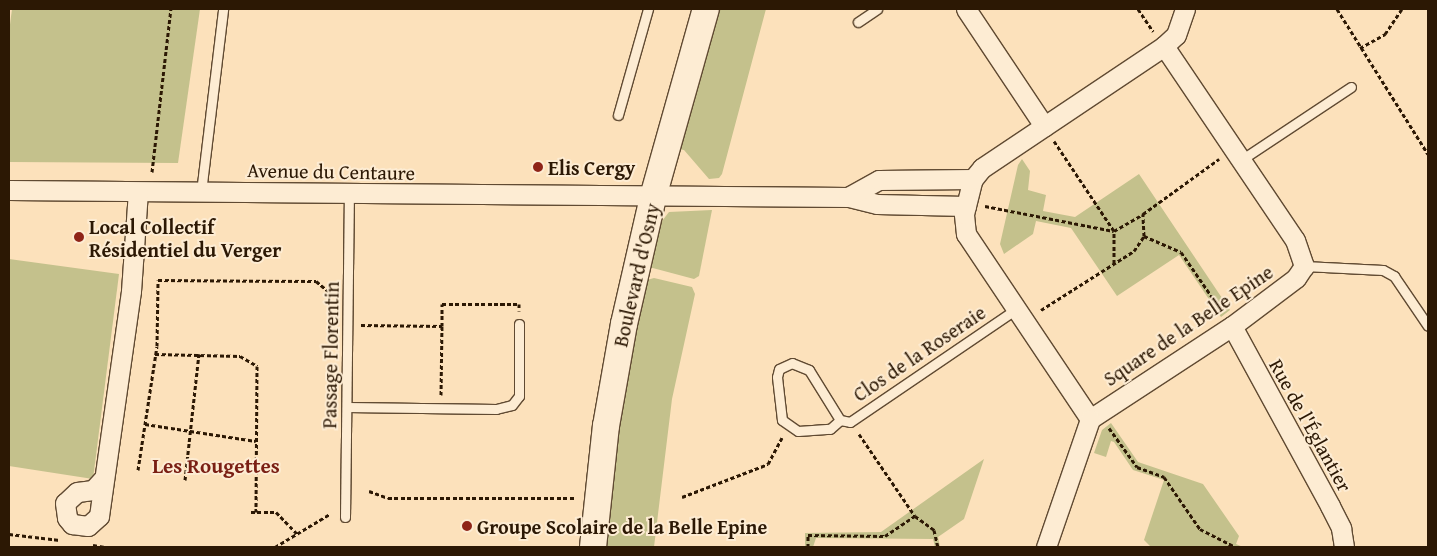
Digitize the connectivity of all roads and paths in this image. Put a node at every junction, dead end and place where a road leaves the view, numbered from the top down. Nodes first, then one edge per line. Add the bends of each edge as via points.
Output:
1 (171, 9) edge
2 (223, 9) edge
3 (648, 9) edge
4 (706, 9) edge
5 (877, 9) edge
6 (966, 9) edge
7 (1138, 9) edge
8 (1185, 9) edge
9 (1337, 9) edge
10 (1402, 9) edge
11 (858, 22) dead end
12 (1164, 46) junction
13 (1360, 48) junction
14 (1351, 87) dead end
15 (618, 115) dead end
16 (1044, 126) junction
17 (1237, 154) junction
18 (1428, 154) edge
19 (974, 179) junction
20 (9, 190) edge
21 (144, 192) junction
22 (200, 193) junction
23 (349, 194) junction
24 (653, 197) junction
25 (848, 197) junction
26 (967, 204) junction
27 (1143, 214) junction
28 (1114, 231) junction
29 (1144, 236) junction
30 (1114, 263) junction
31 (1304, 266) junction
32 (348, 293) junction
33 (1020, 315) junction
34 (519, 324) joint
35 (348, 325) junction
36 (442, 326) junction
37 (1232, 326) junction
38 (1428, 326) edge
39 (155, 354) junction
40 (199, 354) junction
41 (347, 407) junction
42 (441, 408) junction
43 (1094, 416) junction
44 (845, 421) junction
45 (144, 424) junction
46 (788, 426) junction
47 (192, 430) junction
48 (256, 441) junction
49 (138, 470) dead end
50 (103, 479) dead end
51 (185, 480) dead end
52 (369, 491) dead end
53 (682, 497) dead end
54 (577, 498) dead end
55 (251, 512) dead end
56 (256, 512) junction
57 (345, 514) joint
58 (915, 516) junction
59 (9, 534) edge
60 (297, 534) junction
61 (65, 541) dead end
62 (89, 545) dead end
63 (105, 547) edge
64 (275, 547) edge
65 (593, 547) edge
66 (808, 547) edge
67 (938, 547) edge
68 (1046, 547) edge
69 (1235, 547) edge
70 (1344, 547) edge

1 - 21 path
2 - 22 lane
3 - 15 lane
4 - 24 main road, Boulevard d'Osny
5 - 11 lane
6 - 16 street
7 - 12 path
8 - 12 street via 1176,35
9 - 13 path
10 - 13 path via 1385,34
12 - 16 street
12 - 17 street, Square de la Belle Epine
13 - 18 path
14 - 17 lane
16 - 19 street via 982,168
16 - 28 path
17 - 27 path
17 - 31 street, Square de la Belle Epine via 1296,240
19 - 25 street via 879,180
19 - 26 street
20 - 21 street, Avenue du Centaure
21 - 22 street, Avenue du Centaure
21 - 50 street
22 - 23 street, Avenue du Centaure
23 - 24 street, Avenue du Centaure
23 - 32 lane, Passage Florentin
24 - 25 street
24 - 65 main road, Boulevard d'Osny via 611,392
25 - 26 street via 877,204
26 - 28 path
26 - 33 street via 965,231
27 - 28 path
27 - 29 path
28 - 30 path
29 - 30 path via 1134,251
29 - 37 path via 1181,252
30 - 33 path
31 - 37 street, Square de la Belle Epine via 1296,278
31 - 38 lane via 1383,270 1394,276
32 - 35 lane, Passage Florentin
32 - 39 path via 329,292 316,281 158,280
33 - 43 street
33 - 44 lane, Clos de la Roseraie
34 - 36 path via 519,304 442,304
34 - 42 lane via 516,402 496,409
35 - 36 path
35 - 41 lane, Passage Florentin
36 - 42 path
37 - 43 street, Square de la Belle Epine
37 - 70 street, Rue de l'Églantier via 1330,506 1341,528
39 - 40 path
39 - 45 path
40 - 47 path
40 - 48 path via 240,356 258,366
41 - 42 lane
41 - 57 lane, Passage Florentin
43 - 68 street
43 - 69 path via 1137,467 1164,477 1200,529
44 - 46 lane, Clos de la Roseraie via 830,429 798,431
44 - 46 lane, Clos de la Roseraie via 809,370 792,363 779,369 777,377 781,415
44 - 58 path
45 - 47 path
45 - 49 path
46 - 53 path via 768,464
47 - 48 path
47 - 51 path
48 - 56 path
52 - 54 path via 388,498
55 - 56 path
56 - 60 path via 276,512
57 - 60 path via 324,517
58 - 66 path via 885,536 808,535
58 - 67 path via 934,530
59 - 61 path
60 - 64 path
62 - 63 path

